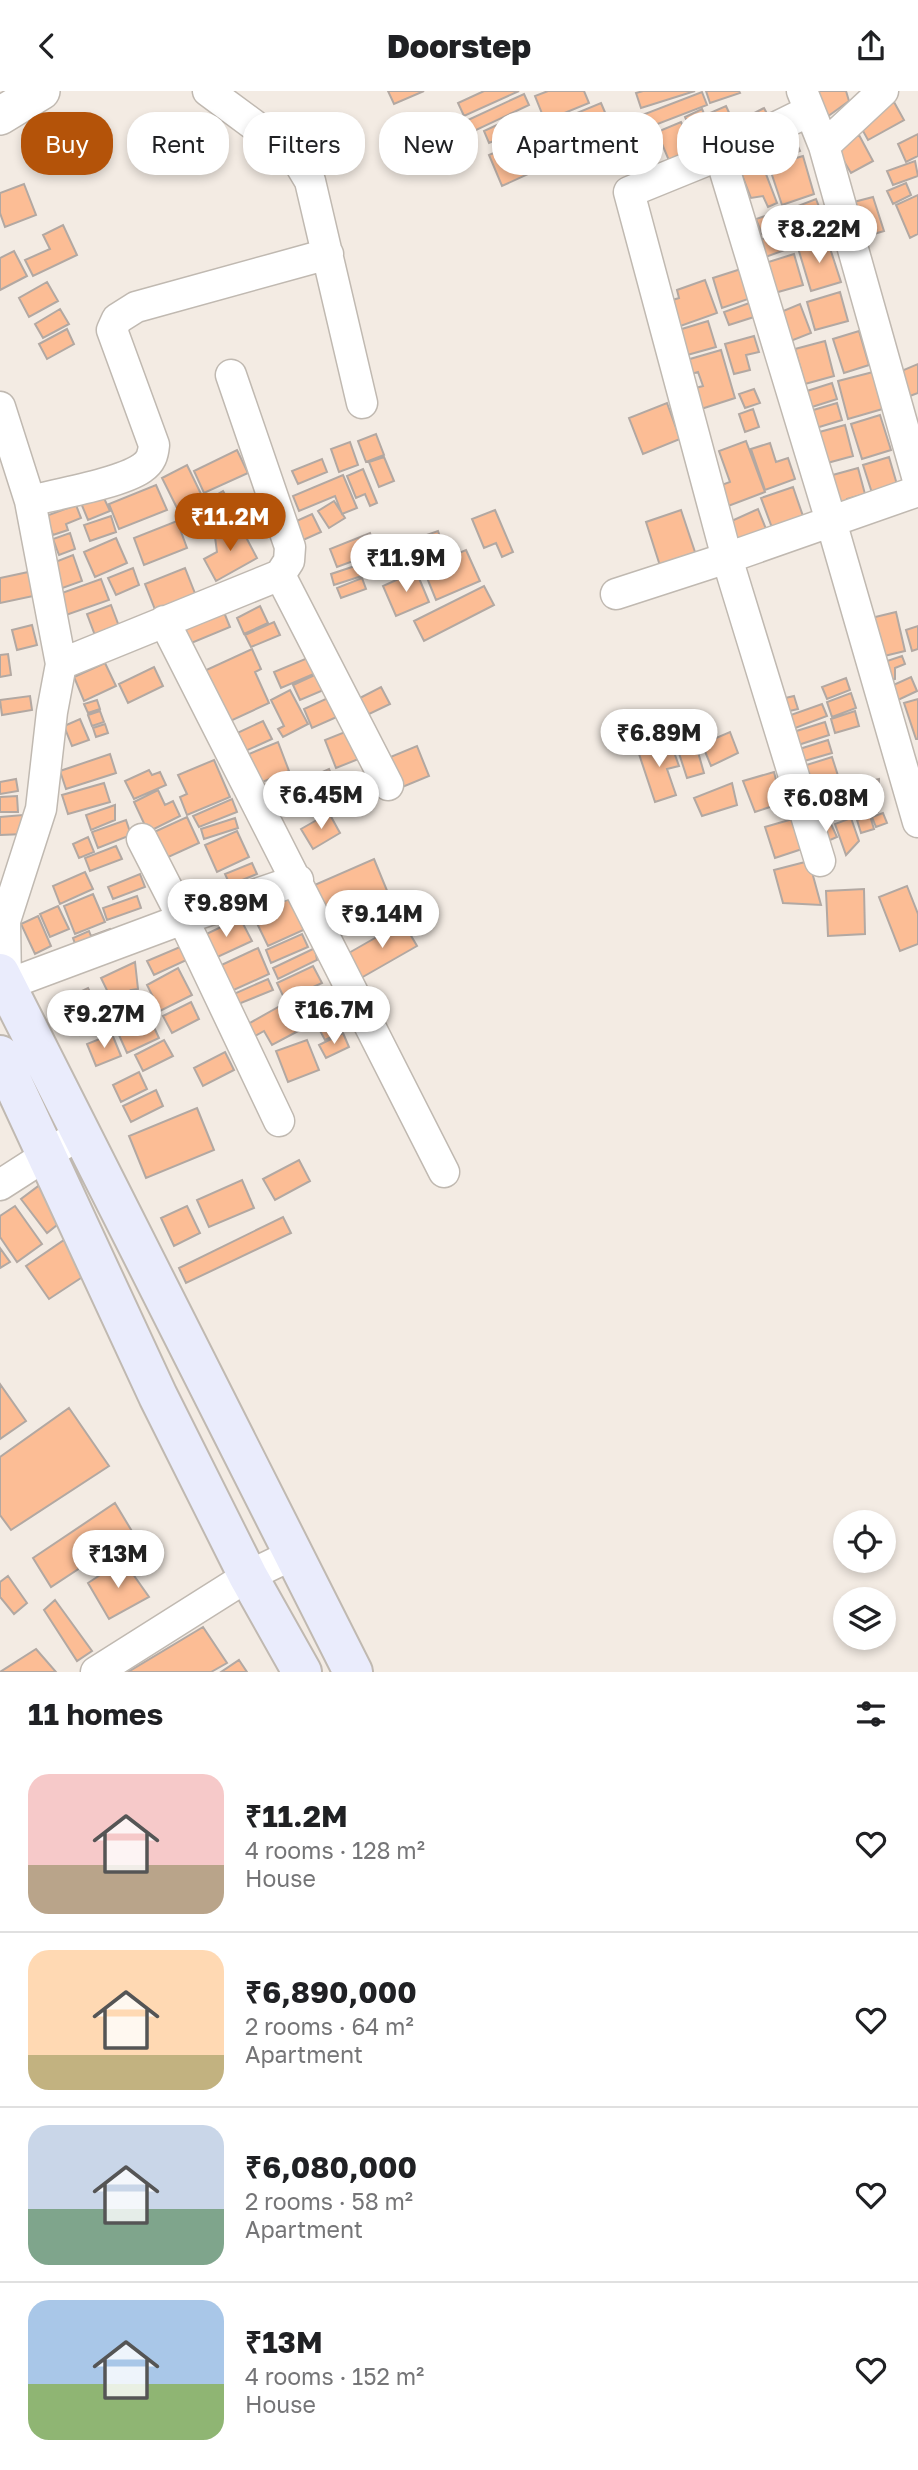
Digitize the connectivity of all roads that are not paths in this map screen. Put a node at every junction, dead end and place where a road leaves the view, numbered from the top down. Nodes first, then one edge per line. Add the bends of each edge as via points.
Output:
1 (41, 91) edge
2 (208, 91) edge
3 (883, 91) edge
4 (805, 101) edge
5 (788, 112) edge
6 (0, 116) edge
7 (824, 146) junction
8 (677, 172) edge
9 (726, 175) edge
10 (328, 254) junction
11 (231, 375) dead end
12 (362, 403) dead end
13 (0, 407) edge
14 (918, 480) edge
15 (918, 491) edge
16 (30, 501) junction
17 (831, 521) junction
18 (727, 558) junction
19 (280, 575) junction
20 (616, 593) dead end
21 (164, 621) junction
22 (61, 664) junction
23 (388, 785) dead end
24 (918, 821) edge
25 (142, 839) dead end
26 (820, 861) dead end
27 (298, 880) junction
28 (2, 912) edge
29 (183, 919) junction
30 (3, 979) edge
31 (0, 1055) edge
32 (279, 1121) dead end
33 (81, 1133) junction
34 (47, 1154) junction
35 (444, 1172) dead end
36 (0, 1185) edge
37 (294, 1554) junction
38 (248, 1576) junction
39 (96, 1672) edge
40 (302, 1672) edge
41 (353, 1672) edge

1 - 6 street
2 - 10 street via 298,161 310,181
3 - 7 street
4 - 5 street
4 - 7 street
7 - 14 street
8 - 18 street via 629,192
9 - 17 street
10 - 12 street
10 - 16 street via 136,307 117,319 112,330 154,445 152,457 125,477
11 - 19 street via 290,547 289,561
13 - 16 street
15 - 17 street
16 - 22 street
17 - 18 street
17 - 24 street
18 - 20 street
18 - 26 street
19 - 21 street
19 - 23 street
21 - 22 street
21 - 27 street
22 - 28 street via 41,809
25 - 29 street
27 - 29 street
27 - 35 street
28 - 30 street
29 - 30 street
29 - 32 street
30 - 33 main road
31 - 34 main road
33 - 34 street
33 - 37 main road
34 - 36 street
34 - 38 main road via 158,1396
37 - 38 street
37 - 41 main road
38 - 39 street
38 - 40 main road

